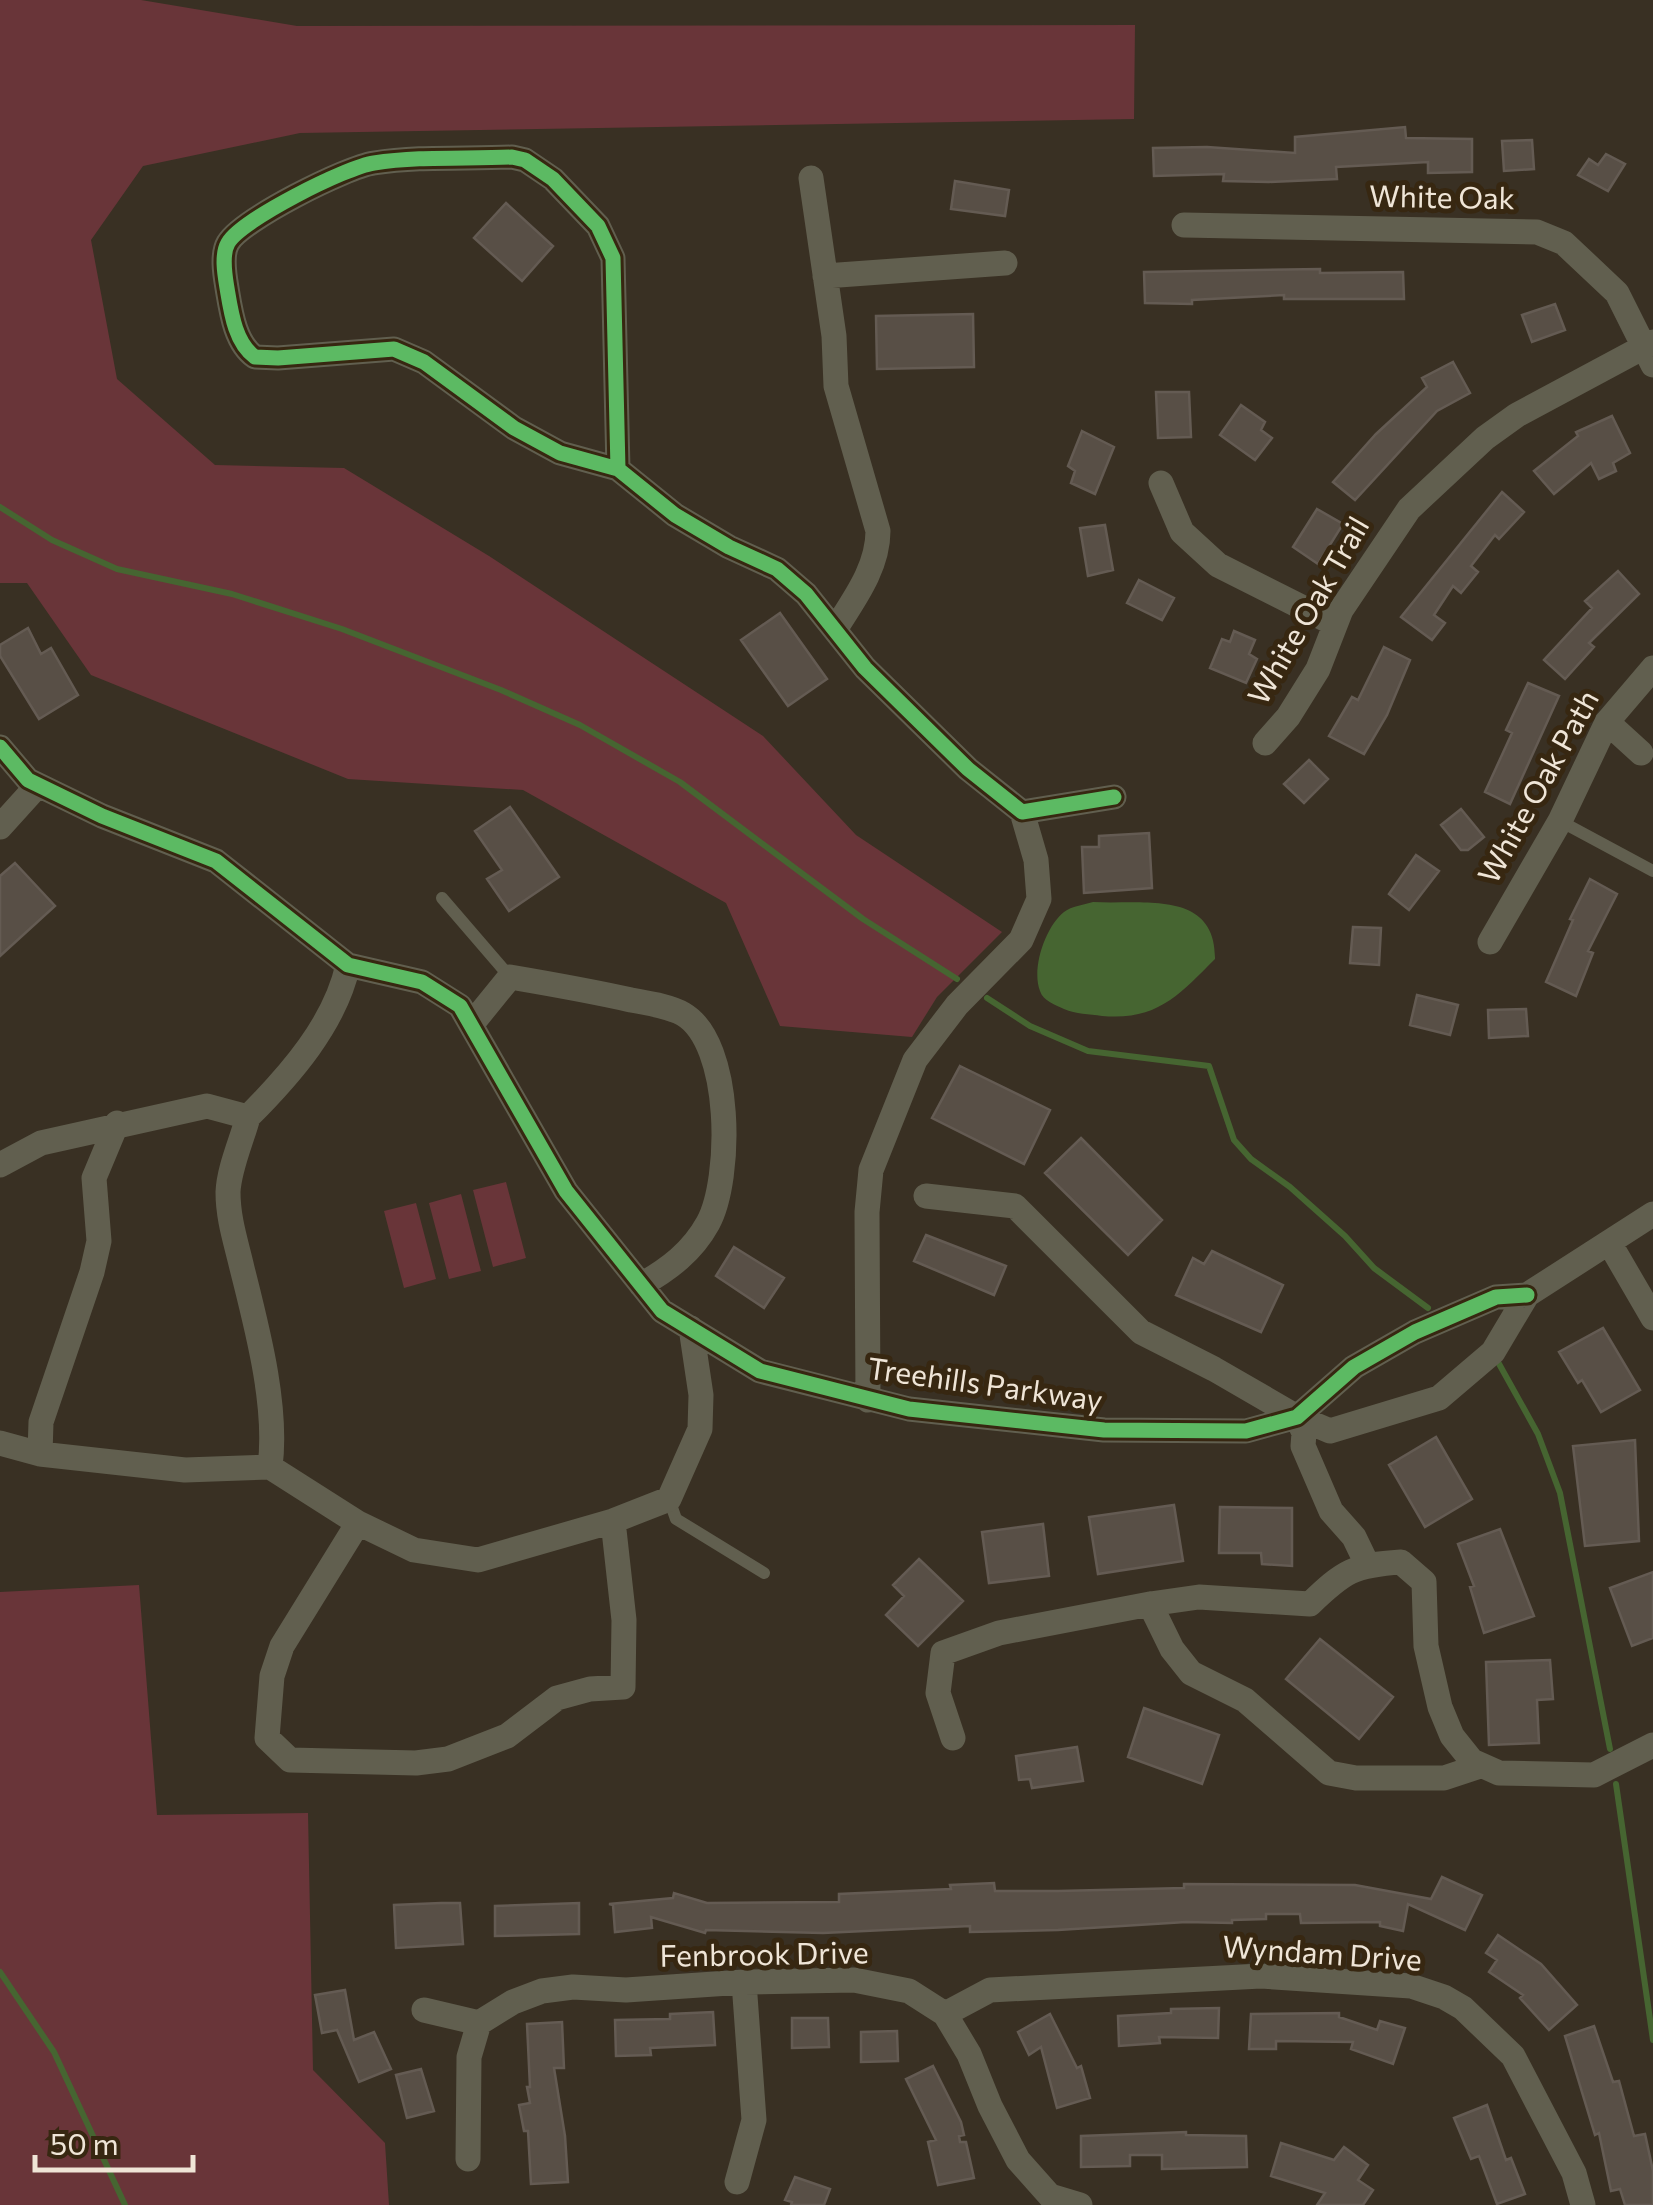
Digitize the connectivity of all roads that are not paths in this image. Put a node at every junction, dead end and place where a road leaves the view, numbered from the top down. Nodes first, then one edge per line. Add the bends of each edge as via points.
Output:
1 (811, 178) dead end
2 (1184, 225) dead end
3 (1005, 263) dead end
4 (825, 276) junction
5 (1650, 352) edge
6 (618, 469) junction
7 (1161, 483) dead end
8 (1335, 624) junction
9 (836, 628) junction
10 (1653, 668) edge
11 (1607, 722) junction
12 (1265, 743) dead end
13 (0, 748) edge
14 (1641, 753) dead end
15 (38, 785) junction
16 (1114, 797) dead end
17 (1022, 812) junction
18 (1560, 820) junction
19 (0, 827) edge
20 (1653, 871) edge
21 (442, 898) dead end
22 (1490, 942) dead end
23 (348, 965) junction
24 (510, 977) junction
25 (471, 1025) junction
26 (248, 1116) junction
27 (117, 1124) junction
28 (0, 1165) edge
29 (926, 1196) dead end
30 (1653, 1214) edge
31 (1610, 1244) junction
32 (641, 1284) junction
33 (1527, 1296) junction
34 (1653, 1318) edge
35 (690, 1328) junction
36 (868, 1400) junction
37 (1297, 1418) junction
38 (0, 1443) edge
39 (40, 1454) junction
40 (270, 1467) junction
41 (668, 1500) junction
42 (613, 1521) junction
43 (358, 1524) junction
44 (1366, 1564) junction
45 (764, 1574) dead end
46 (1150, 1604) junction
47 (953, 1738) dead end
48 (1653, 1745) edge
49 (1480, 1766) junction
50 (744, 1982) junction
51 (424, 2010) dead end
52 (945, 2014) junction
53 (479, 2023) junction
54 (468, 2159) dead end
55 (737, 2182) dead end
56 (1046, 2200) edge
57 (1080, 2205) edge
58 (1583, 2205) edge

1 - 4 street
2 - 5 street, White Oak via 1537,232 1564,243 1617,293
3 - 4 street
4 - 9 street via 840,402 878,531 872,566
5 - 8 street, White Oak Trail via 1516,415 1485,438 1398,522
6 - 6 street via 560,454 424,362 394,350 255,357 240,340 227,289 228,242 246,225 345,170 376,162 525,160 554,179 598,226 613,258
6 - 9 street via 675,515 776,569
7 - 8 street via 1182,532 1218,566
8 - 12 street, White Oak Trail via 1318,668
9 - 17 street via 901,704
10 - 11 street, White Oak Path
11 - 14 street
11 - 18 street, White Oak Path
13 - 15 street, Treehills Parkway
15 - 19 street
15 - 23 street, Treehills Parkway via 216,860
16 - 17 street
17 - 36 street, Treehills Parkway via 1039,899 1021,940 957,1004 915,1060 870,1170
18 - 20 lane
18 - 22 street, White Oak Path
21 - 24 lane
23 - 25 street, Treehills Parkway via 422,982 460,1006
23 - 26 street via 322,1026 280,1085
24 - 25 street
24 - 32 street via 648,1003 684,1014 706,1036 720,1081 723,1184 692,1248
25 - 32 street, Treehills Parkway via 566,1191
26 - 27 street via 207,1106
26 - 40 street via 228,1186 229,1222 274,1437
27 - 28 street via 41,1143
27 - 39 street via 94,1178 99,1241 40,1422
29 - 37 street, Treehills Parkway via 1015,1206 1140,1332
30 - 31 street, Treehills Parkway
31 - 33 street, Treehills Parkway
31 - 34 street
32 - 35 street, Treehills Parkway via 662,1311
33 - 37 street, Treehills Parkway via 1496,1297 1415,1332 1354,1367
33 - 37 street, Treehills Parkway via 1493,1352 1439,1398 1330,1431
35 - 36 street, Treehills Parkway via 760,1371
35 - 41 street via 700,1429
36 - 37 street, Treehills Parkway via 1104,1430 1246,1431
37 - 44 street via 1332,1511
38 - 39 street
39 - 40 street via 186,1470
40 - 43 street
41 - 42 street
41 - 45 lane via 676,1519
42 - 43 street via 478,1560 414,1550
42 - 43 street via 624,1620 623,1688 557,1698 506,1736 448,1759 290,1760 268,1738 272,1676 282,1646
44 - 46 street via 1338,1577 1310,1604 1199,1598
44 - 49 street via 1400,1562 1424,1582 1426,1646 1440,1707 1452,1736
46 - 47 street via 999,1633 943,1652 938,1693
46 - 49 street via 1191,1673 1245,1700 1329,1773 1444,1778
48 - 49 street via 1594,1775 1499,1774
50 - 52 street, Fenbrook Drive via 854,1980 909,1991
50 - 53 street, Fenbrook Drive via 542,1991
50 - 55 street via 754,2120
51 - 53 street
52 - 56 street, Fenbrook Drive via 1018,2160
52 - 58 street, Wyndam Drive via 990,1990 1261,1976 1410,1986 1463,2008 1513,2056 1574,2173
53 - 54 street via 469,2057
56 - 57 street, Fenbrook Drive

